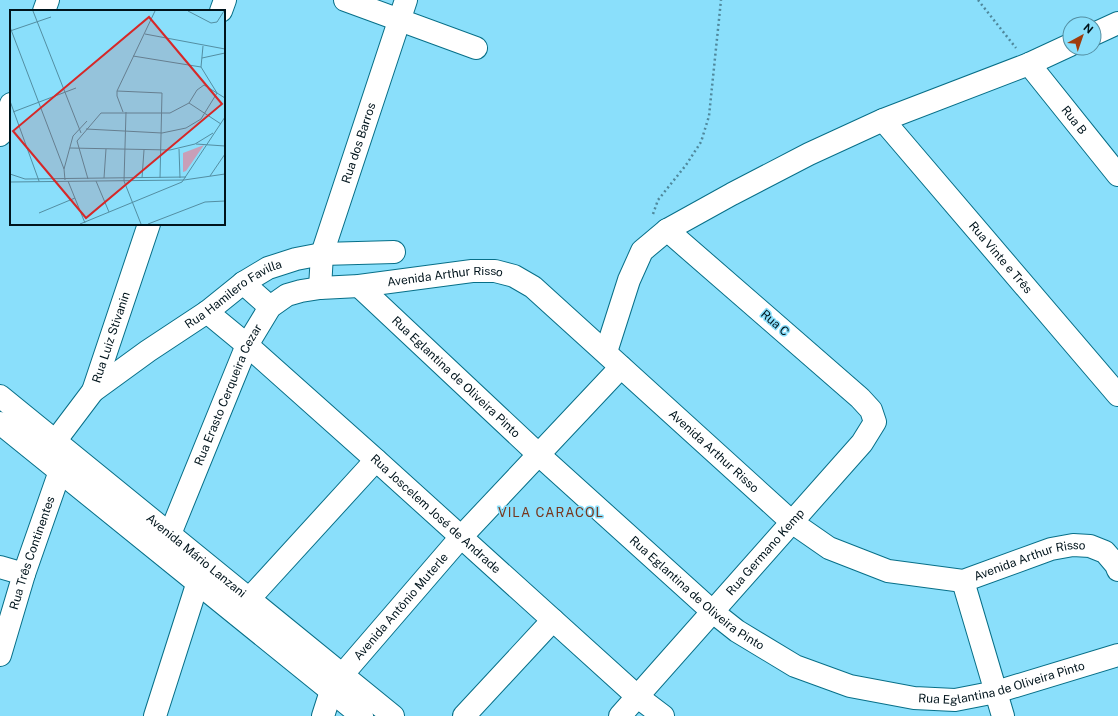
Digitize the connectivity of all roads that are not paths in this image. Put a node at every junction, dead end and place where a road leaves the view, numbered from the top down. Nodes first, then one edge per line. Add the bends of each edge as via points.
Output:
1 (48, 0) edge
2 (225, 0) edge
3 (345, 0) edge
4 (44, 10) edge
5 (221, 10) edge
6 (403, 10) edge
7 (1118, 23) edge
8 (1102, 30) edge
9 (476, 48) dead end
10 (1062, 49) edge
11 (1029, 64) junction
12 (10, 107) edge
13 (883, 120) junction
14 (0, 135) edge
15 (1118, 175) edge
16 (149, 225) edge
17 (659, 225) junction
18 (394, 252) dead end
19 (322, 254) junction
20 (243, 283) junction
21 (359, 286) junction
22 (320, 288) junction
23 (270, 307) junction
24 (207, 312) junction
25 (247, 345) junction
26 (614, 359) junction
27 (93, 391) junction
28 (1118, 395) edge
29 (0, 396) edge
30 (875, 422) joint
31 (0, 423) edge
32 (538, 454) junction
33 (57, 455) junction
34 (376, 460) junction
35 (793, 522) junction
36 (170, 534) junction
37 (461, 537) junction
38 (204, 562) junction
39 (0, 567) edge
40 (1118, 570) edge
41 (24, 574) junction
42 (963, 581) junction
43 (198, 583) junction
44 (249, 599) junction
45 (713, 612) junction
46 (553, 620) junction
47 (0, 655) edge
48 (1118, 655) edge
49 (337, 683) junction
50 (996, 692) junction
51 (638, 696) junction
52 (155, 716) edge
53 (323, 716) edge
54 (362, 716) edge
55 (393, 716) edge
56 (464, 716) edge
57 (620, 716) edge
58 (664, 716) edge
59 (1003, 716) edge

1 - 4 street
2 - 5 street
3 - 6 street
6 - 9 street
6 - 19 street, Rua dos Barros
7 - 8 street
10 - 11 street
11 - 13 street
11 - 15 street, Rua B
12 - 14 street
13 - 17 street via 809,154 732,194
13 - 28 street, Rua Vinte e Três
16 - 27 street, Rua Luiz Stivanin
17 - 26 street via 642,251 629,280
17 - 30 street, Rua C via 860,398 871,410
18 - 19 street, Rua Hamilero Favilla
19 - 20 street, Rua Hamilero Favilla via 268,268
19 - 22 street, Rua dos Barros
20 - 23 street
20 - 24 street, Rua Hamilero Favilla
21 - 22 street, Avenida Arthur Risso
21 - 26 street, Avenida Arthur Risso via 472,270 495,271 514,276 533,287
21 - 32 street, Rua Eglantina de Oliveira Pinto
22 - 23 street, Rua Erasto Cerqueira Cezar via 287,295
23 - 25 street, Rua Erasto Cerqueira Cezar
24 - 25 street, Rua Joscelem José de Andrade
24 - 27 street, Rua Hamilero Favilla
25 - 34 street, Rua Joscelem José de Andrade
25 - 36 street, Rua Erasto Cerqueira Cezar
26 - 32 street, Avenida Antônio Muterle
26 - 35 street, Avenida Arthur Risso
27 - 33 street, Rua Luiz Stivanin
29 - 33 street, Avenida Mário Lanzani
30 - 35 street, Rua Germano Kemp via 862,443
31 - 33 street, Avenida Mário Lanzani
32 - 37 street, Avenida Antônio Muterle
32 - 45 street, Rua Eglantina de Oliveira Pinto
33 - 36 street, Avenida Mário Lanzani
33 - 41 street, Rua Três Continentes
33 - 43 street, Avenida Mário Lanzani
34 - 37 street, Rua Joscelem José de Andrade
34 - 44 street
35 - 42 street, Avenida Arthur Risso via 829,548 888,571
35 - 45 street, Rua Germano Kemp
36 - 38 street, Avenida Mário Lanzani
37 - 46 street, Rua Joscelem José de Andrade
37 - 49 street, Avenida Antônio Muterle
38 - 43 street
38 - 44 street, Avenida Mário Lanzani
39 - 41 street
40 - 42 street, Avenida Arthur Risso via 1105,552 1090,546 1073,545 1051,549
41 - 47 street, Rua Três Continentes
42 - 50 street
43 - 49 street, Avenida Mário Lanzani
43 - 52 street
44 - 49 street, Avenida Mário Lanzani
45 - 50 street, Rua Eglantina de Oliveira Pinto via 737,631 795,666 850,686 914,698 955,700
45 - 51 street, Rua Germano Kemp
46 - 51 street, Rua Joscelem José de Andrade
46 - 56 street
48 - 50 street, Rua Eglantina de Oliveira Pinto
49 - 53 street
49 - 54 street, Avenida Mário Lanzani
49 - 55 street, Avenida Mário Lanzani
50 - 59 street
51 - 57 street, Rua Germano Kemp
51 - 58 street, Rua Joscelem José de Andrade

